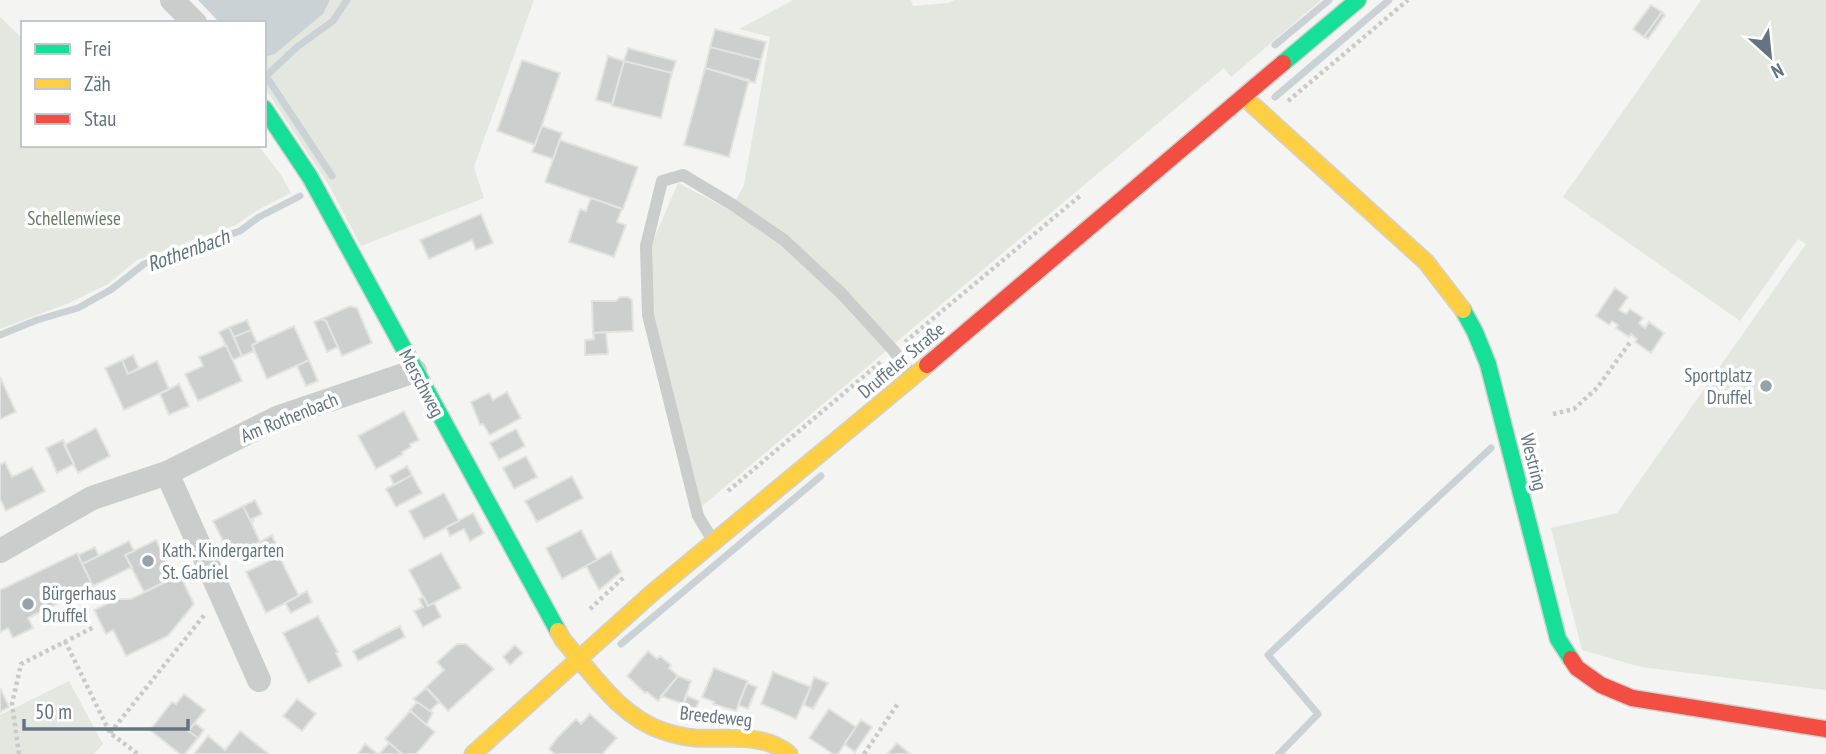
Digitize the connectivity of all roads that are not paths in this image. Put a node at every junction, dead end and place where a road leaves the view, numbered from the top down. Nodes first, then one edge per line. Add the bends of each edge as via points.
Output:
1 (172, 0) edge
2 (1358, 0) edge
3 (193, 21) edge
4 (1244, 97) junction
5 (266, 111) edge
6 (415, 371) junction
7 (913, 377) junction
8 (167, 474) junction
9 (714, 543) junction
10 (0, 551) edge
11 (579, 659) junction
12 (259, 680) dead end
13 (1826, 729) edge
14 (473, 754) edge
15 (789, 754) edge

1 - 3 street
2 - 4 street, Druffeler Straße
4 - 7 street, Druffeler Straße
4 - 13 street, Westring via 1426,262 1469,321 1488,364 1558,639 1577,668 1632,698
5 - 6 street, Merschweg via 310,177
6 - 8 street, Am Rothenbach via 279,417
6 - 11 street, Merschweg via 554,626
7 - 9 street, Druffeler Straße
7 - 9 lane via 842,294 784,240 683,175 663,181 646,246 648,315 698,516
8 - 10 street, Am Rothenbach via 92,498
8 - 12 street
9 - 11 street, Druffeler Straße
11 - 14 street, Druffeler Straße
11 - 15 street, Breedeweg via 626,711 660,730 693,738 740,737 780,747

